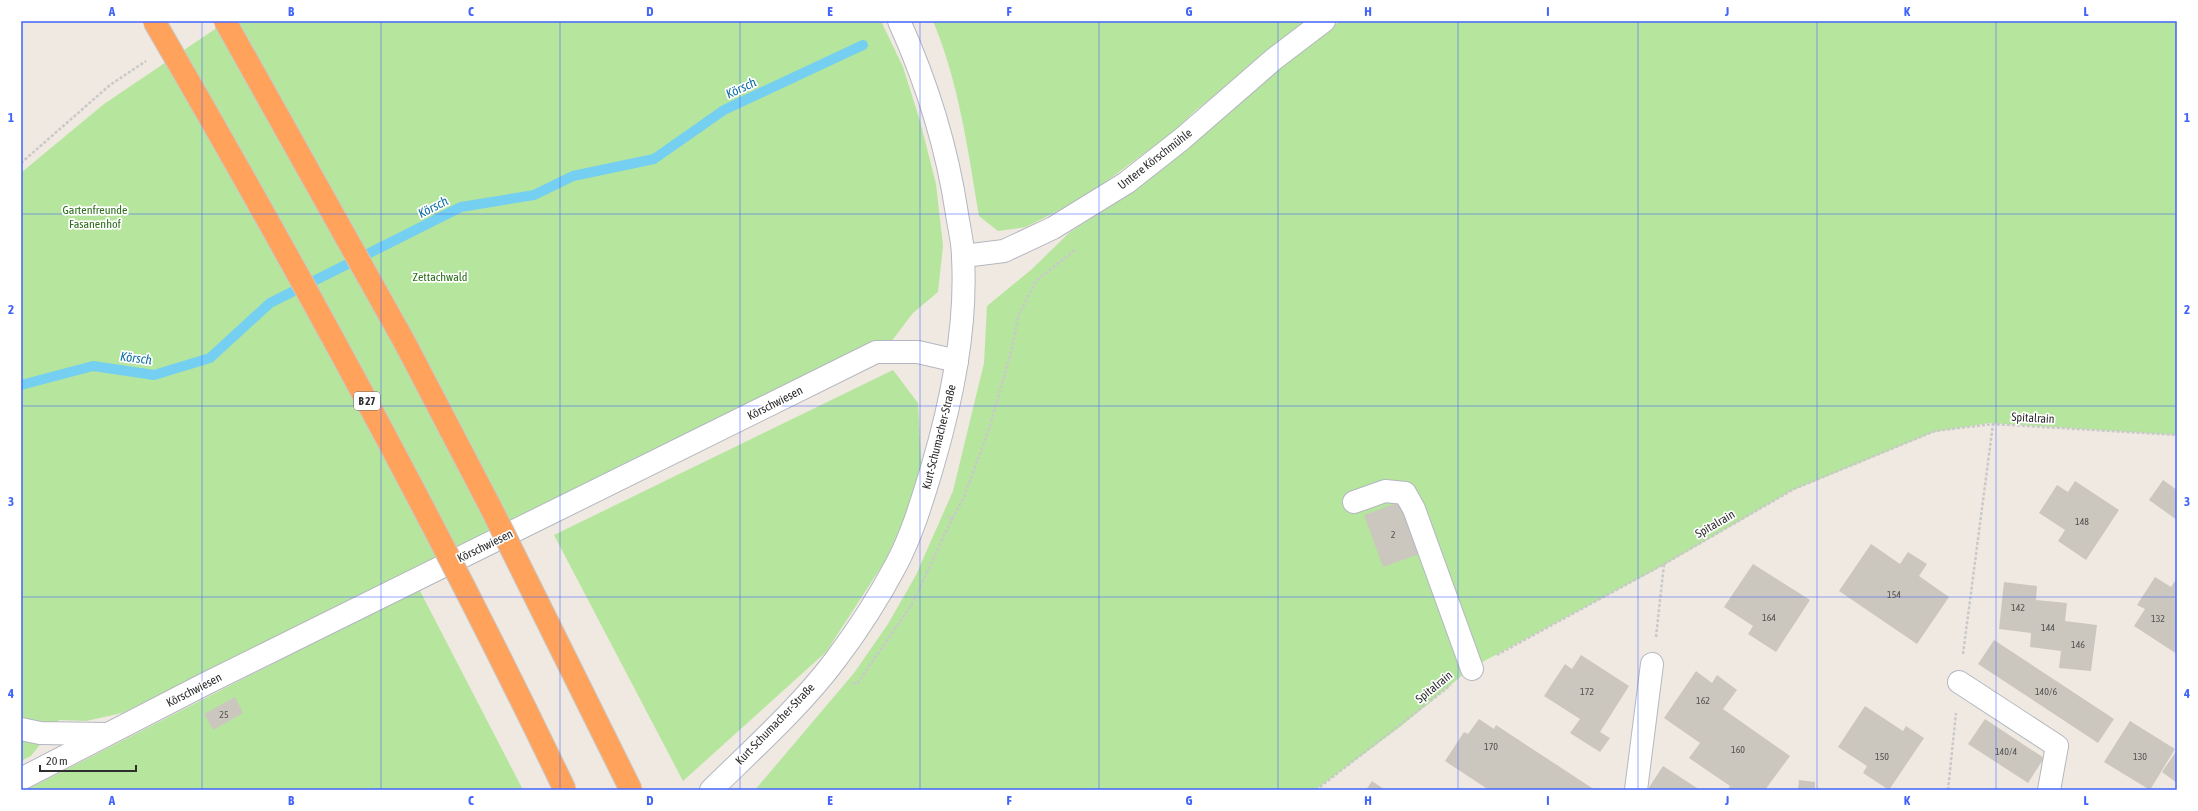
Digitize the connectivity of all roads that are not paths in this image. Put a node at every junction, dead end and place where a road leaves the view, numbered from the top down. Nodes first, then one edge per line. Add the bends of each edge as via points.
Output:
1 (154, 21) edge
2 (224, 21) edge
3 (899, 21) edge
4 (1324, 21) edge
5 (964, 256) junction
6 (957, 361) junction
7 (1354, 502) dead end
8 (1652, 664) road end
9 (1472, 669) road end
10 (1959, 682) road end
11 (21, 729) edge
12 (110, 734) junction
13 (21, 779) edge
14 (564, 790) edge
15 (631, 790) edge
16 (711, 790) edge
17 (1636, 790) edge
18 (2049, 790) edge

1 - 14 highway, B 27, bridge via 246,180 352,372 456,572
2 - 15 highway, bridge via 405,343 491,508
3 - 5 street, Kurt-Schumacher-Straße via 919,64 941,133
4 - 5 street, Untere Körschmühle via 1274,59 1182,139 1126,183 1053,228 1004,251
5 - 6 street, Kurt-Schumacher-Straße
6 - 12 street, Körschwiesen via 918,352 876,352 213,680
6 - 16 street, Kurt-Schumacher-Straße via 944,429 922,502 896,564 835,661 788,714
7 - 9 street via 1385,491 1404,493 1414,509
8 - 17 street
10 - 18 street via 2057,746
11 - 12 street via 40,733
12 - 13 street, Körschwiesen

